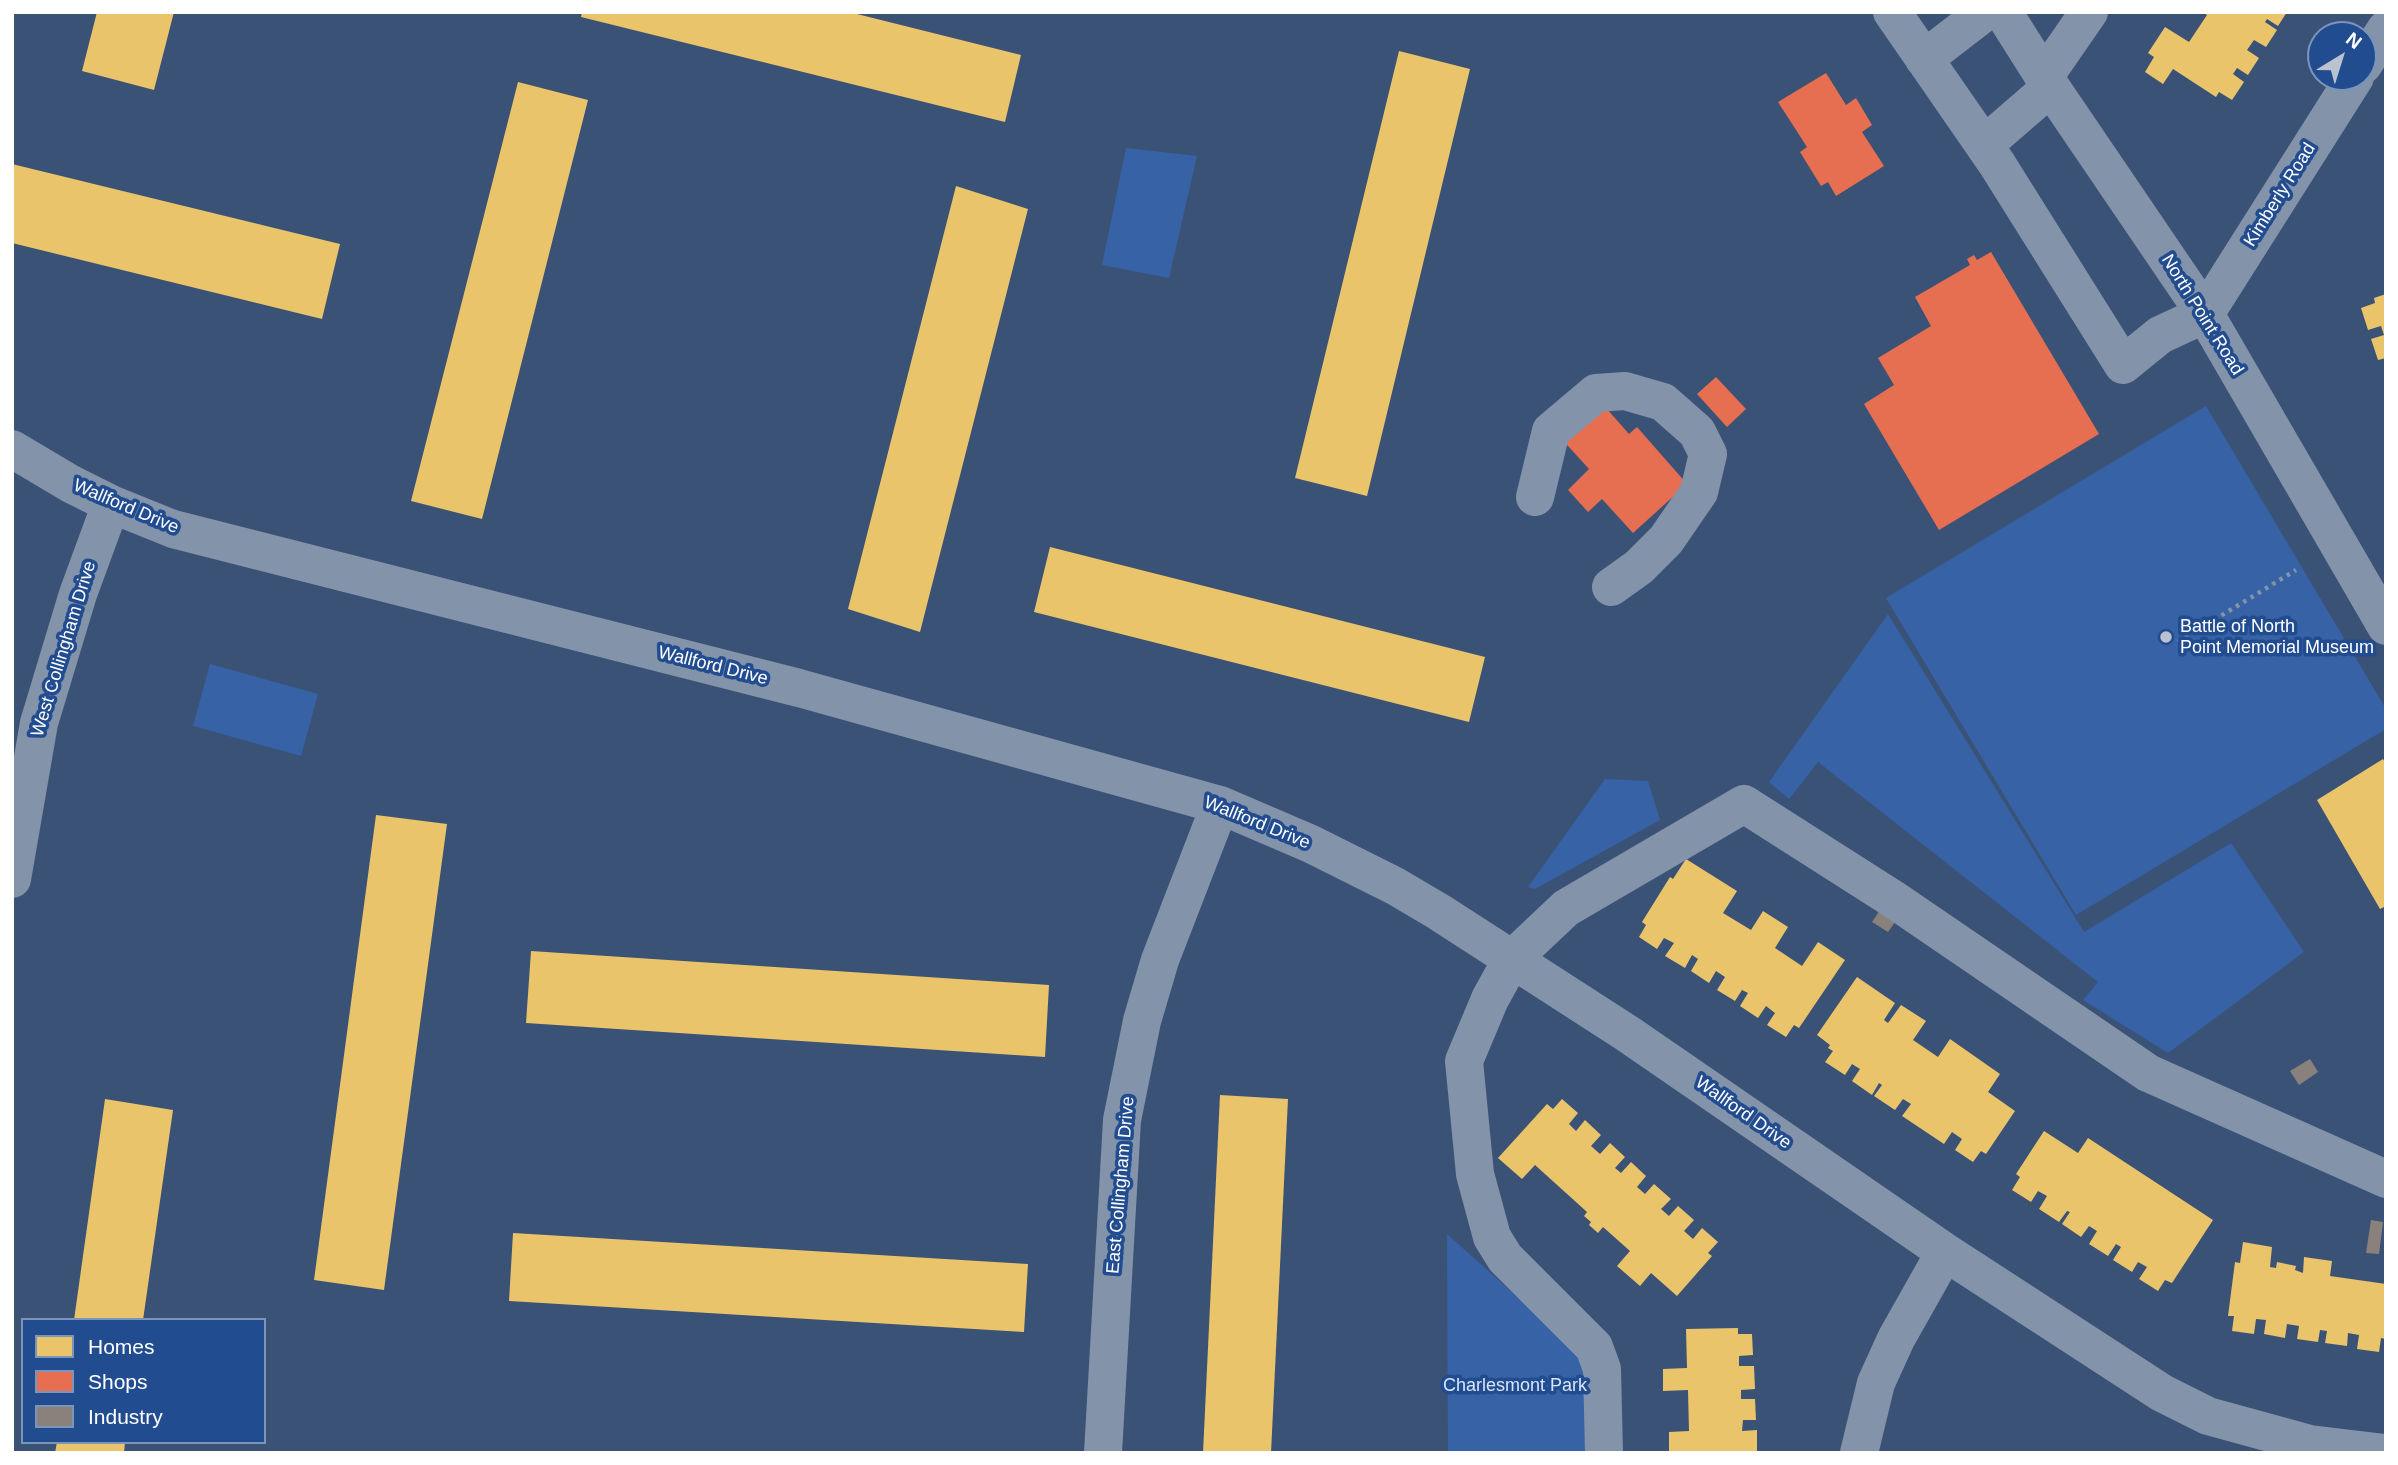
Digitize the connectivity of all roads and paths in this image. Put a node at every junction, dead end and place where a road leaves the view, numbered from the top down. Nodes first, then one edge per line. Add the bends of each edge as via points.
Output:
1 (1892, 12) edge
2 (1985, 12) edge
3 (2003, 12) edge
4 (2089, 12) edge
5 (1924, 59) junction
6 (2047, 82) junction
7 (2346, 91) edge
8 (1984, 145) junction
9 (2205, 314) junction
10 (12, 449) edge
11 (1535, 497) dead end
12 (111, 504) junction
13 (2296, 570) dead end
14 (1611, 587) dead end
15 (2386, 626) edge
16 (2178, 642) dead end
17 (1220, 805) junction
18 (12, 878) edge
19 (1512, 959) junction
20 (2386, 1179) edge
21 (1945, 1252) junction
22 (1103, 1453) edge
23 (1604, 1453) edge
24 (1858, 1453) edge
25 (2385, 1453) edge

1 - 5 street
2 - 5 street
3 - 6 street, North Point Road
4 - 6 street
5 - 8 street
6 - 8 street via 2016,119
6 - 9 street, North Point Road
7 - 9 street, Kimberly Road
8 - 9 street via 2123,365 2160,335
9 - 15 street, North Point Road
10 - 12 street, Wallford Drive
11 - 14 street via 1551,431 1596,393 1625,391 1663,402 1697,432 1708,454 1699,492 1665,540
12 - 17 street, Wallford Drive via 173,529 799,688
12 - 18 street, West Collingham Drive via 39,723
13 - 16 path
17 - 19 street, Wallford Drive via 1395,886
17 - 22 street, East Collingham Drive via 1160,960 1122,1120
19 - 20 street via 1566,908 1744,804 2148,1073
19 - 21 street, Wallford Drive
19 - 23 street via 1464,1061 1475,1174 1492,1237 1505,1258 1594,1347 1602,1369
21 - 24 street via 1876,1383
21 - 25 street, Wallford Drive via 2162,1393 2208,1416 2309,1444

